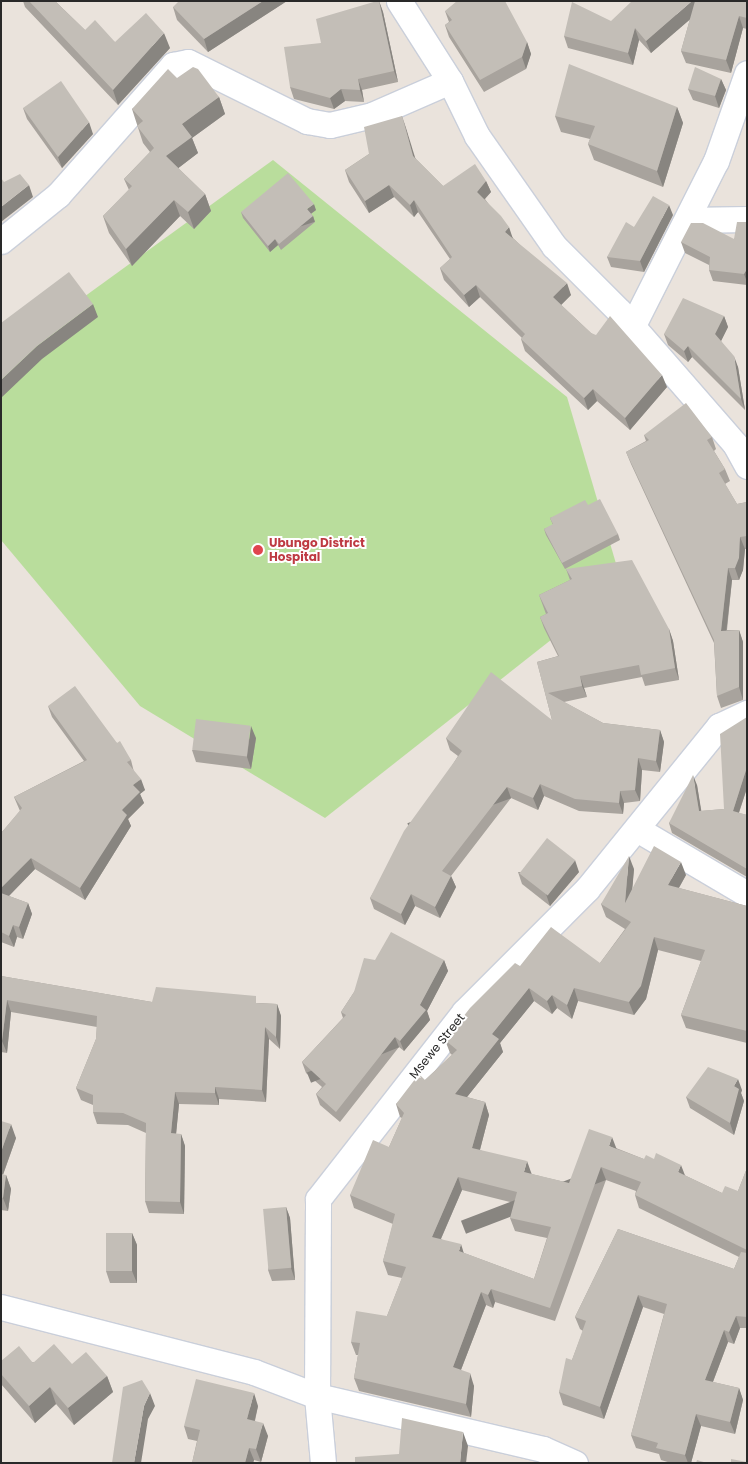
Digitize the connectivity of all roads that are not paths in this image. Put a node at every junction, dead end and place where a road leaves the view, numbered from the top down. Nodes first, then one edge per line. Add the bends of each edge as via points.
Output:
1 (399, 1) edge
2 (747, 73) edge
3 (450, 81) junction
4 (747, 219) edge
5 (688, 220) junction
6 (1, 241) edge
7 (632, 327) junction
8 (747, 466) edge
9 (747, 714) edge
10 (637, 829) junction
11 (747, 894) edge
12 (1, 1307) edge
13 (317, 1396) junction
14 (324, 1463) edge
15 (575, 1463) edge

1 - 3 street
2 - 5 street via 716,160
3 - 6 street via 372,115 330,125 307,121 273,100 188,62 173,65 58,195
3 - 7 street via 477,136 554,246
4 - 5 street
5 - 7 street
7 - 8 street via 735,444
9 - 10 street, Msewe Street via 719,726
10 - 11 street via 717,880
10 - 13 street, Msewe Street via 587,889 464,1012 318,1198
12 - 13 street via 245,1370
13 - 14 street, Msewe Street
13 - 15 street via 544,1449

